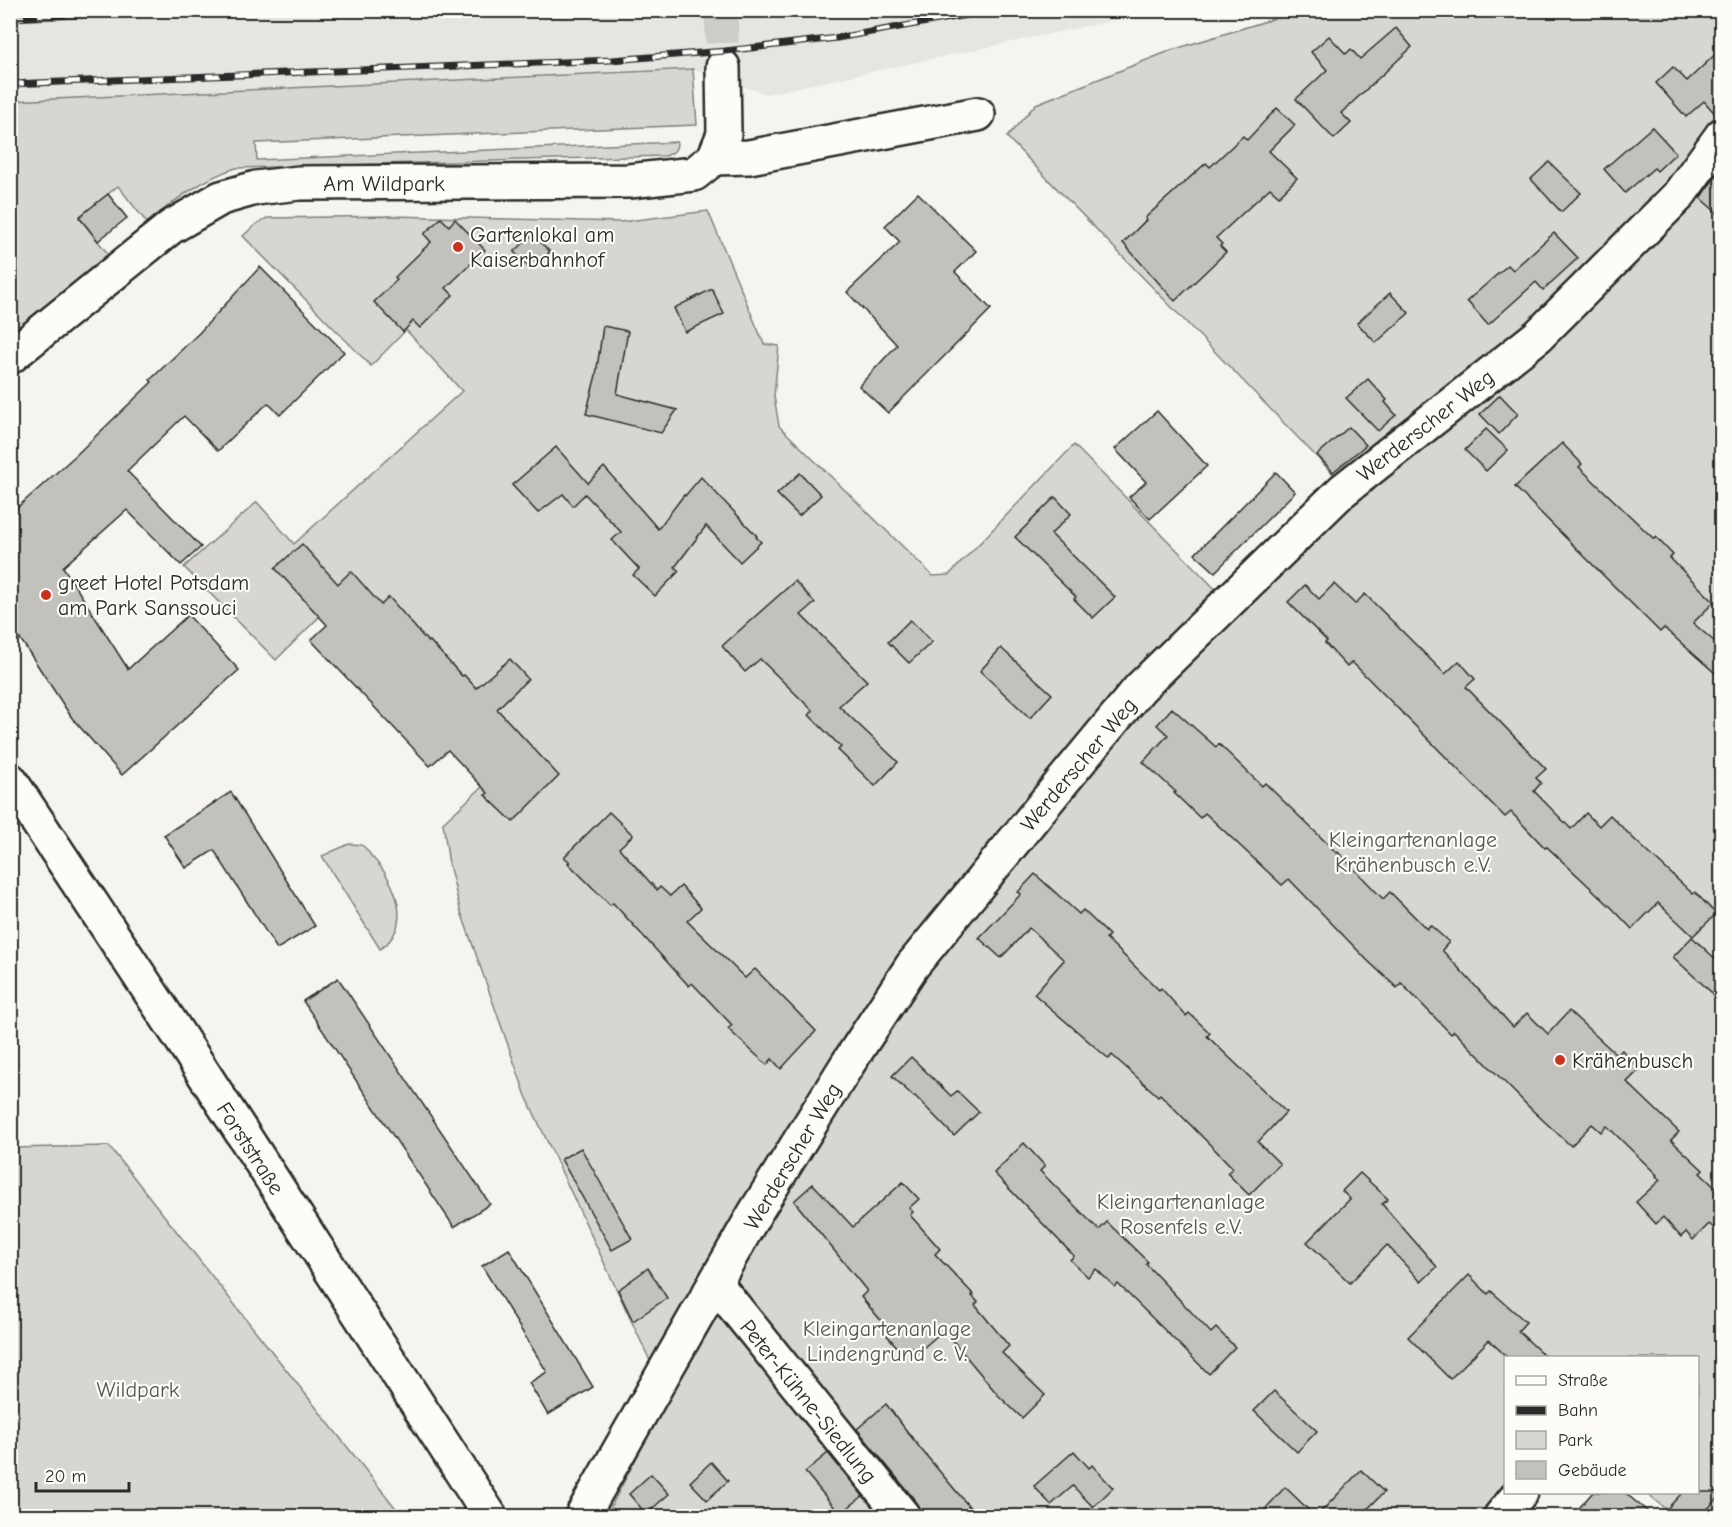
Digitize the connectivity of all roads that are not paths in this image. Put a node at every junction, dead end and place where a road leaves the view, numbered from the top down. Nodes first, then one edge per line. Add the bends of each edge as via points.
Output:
1 (723, 67) tunnel mouth
2 (978, 114) dead end
3 (1722, 135) edge
4 (714, 158) junction
5 (10, 357) edge
6 (10, 780) edge
7 (716, 1284) junction
8 (490, 1516) edge
9 (582, 1516) edge
10 (903, 1516) edge

1 - 4 street via 724,134
2 - 4 street via 749,158
3 - 7 street, Werderscher Weg via 1678,196 1538,336 1342,491 1140,688 912,966 755,1213
4 - 5 street, Am Wildpark via 694,174 629,181 293,183 238,193 221,198 171,227
6 - 8 street, Forststraße
7 - 9 street, Werderscher Weg
7 - 10 street, Peter-Kühne-Siedlung

